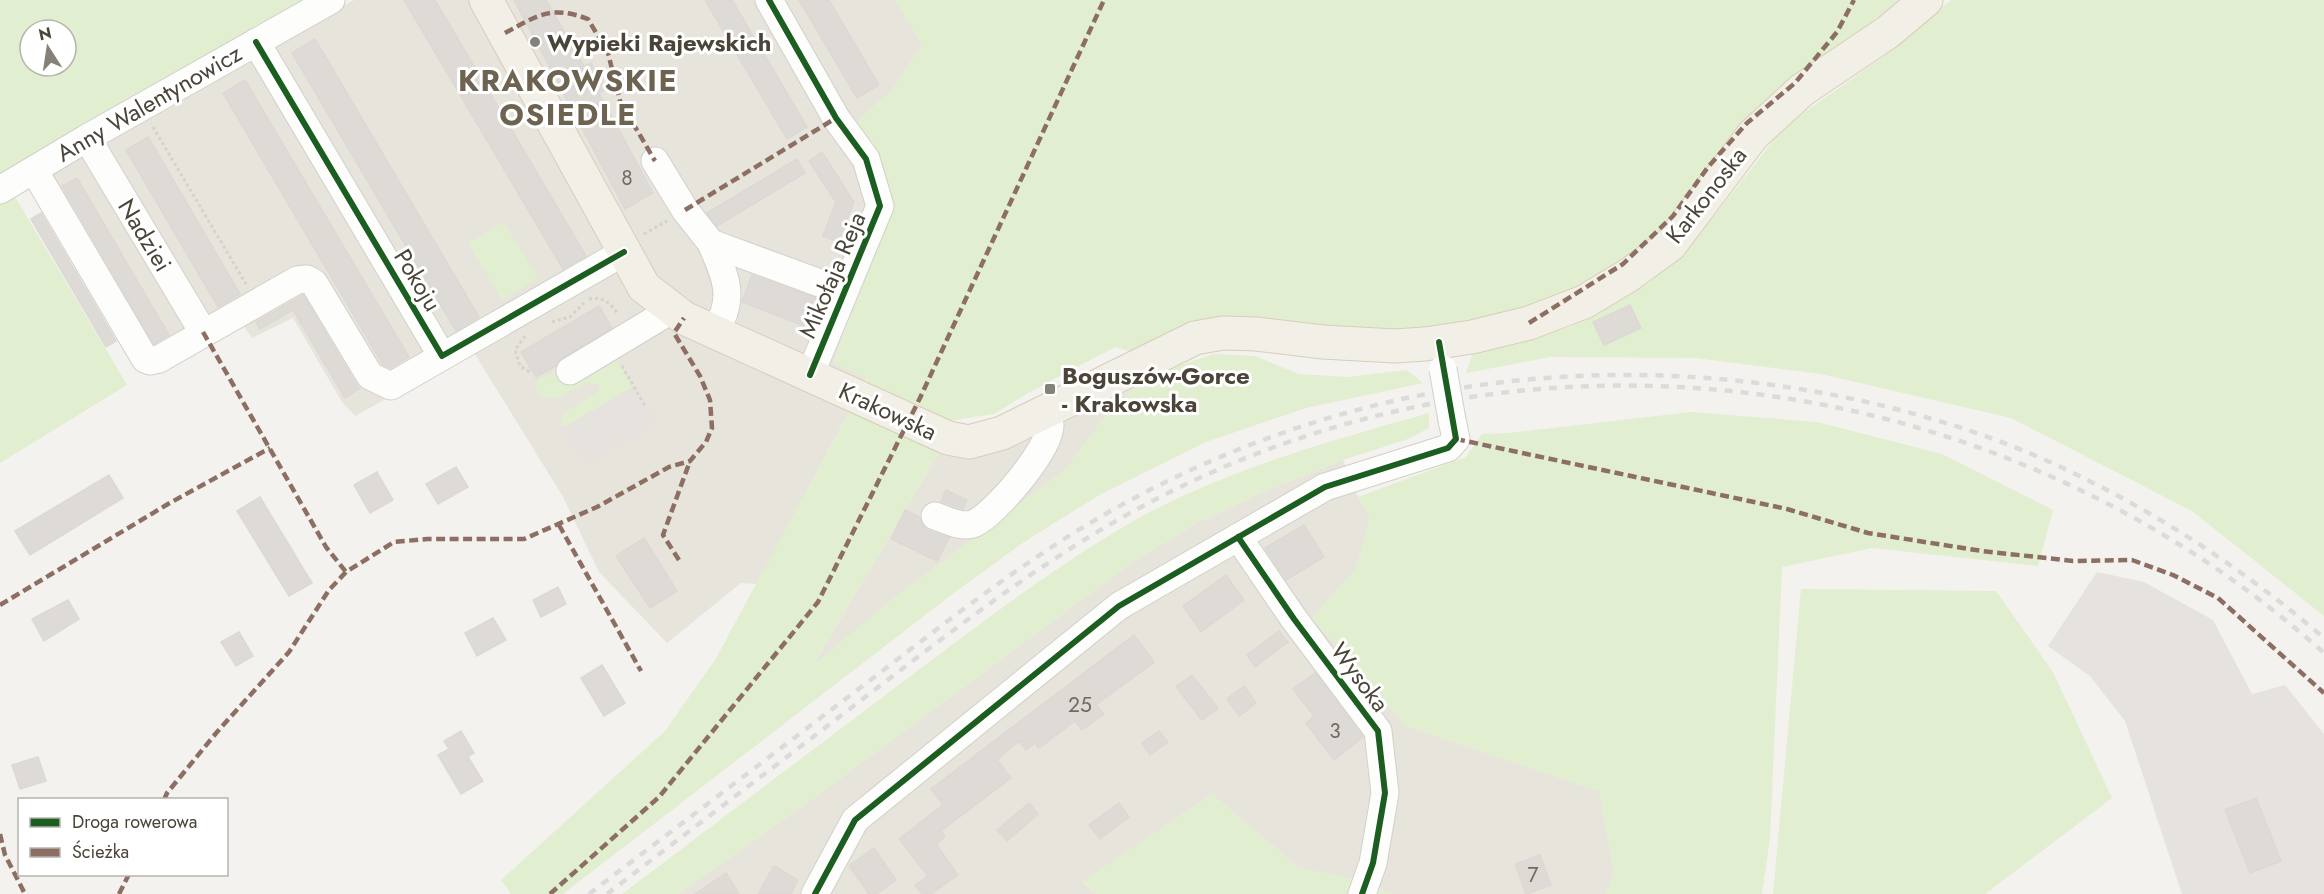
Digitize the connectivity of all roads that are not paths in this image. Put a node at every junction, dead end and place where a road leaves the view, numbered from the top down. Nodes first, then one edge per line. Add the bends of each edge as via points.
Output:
1 (331, 0) edge
2 (486, 0) edge
3 (770, 0) edge
4 (1926, 0) edge
5 (256, 42) junction
6 (87, 138) junction
7 (655, 161) dead end
8 (34, 170) junction
9 (0, 190) edge
10 (711, 243) junction
11 (623, 249) junction
12 (844, 292) junction
13 (673, 309) junction
14 (203, 332) junction
15 (715, 332) junction
16 (1447, 350) junction
17 (442, 356) junction
18 (570, 371) dead end
19 (817, 378) junction
20 (1046, 411) junction
21 (935, 516) dead end
22 (1238, 537) junction
23 (826, 887) edge
24 (1362, 894) edge

1 - 5 street, Anny Walentynowicz
2 - 11 main road, Krakowska
3 - 12 street, Mikołaja Reja via 836,118 866,159 880,206
4 - 16 main road, Karkonoska via 1888,32 1802,90 1752,135 1670,245 1629,275 1584,302
5 - 6 street, Anny Walentynowicz
5 - 17 street, Pokoju
6 - 8 street, Anny Walentynowicz
6 - 14 street, Nadziei
7 - 10 street
8 - 9 street, Anny Walentynowicz
8 - 14 street via 145,359 159,358
10 - 12 street
10 - 15 street via 728,292 727,309
11 - 13 main road, Krakowska via 644,287
11 - 17 street
12 - 19 street, Mikołaja Reja
13 - 15 main road, Krakowska
13 - 18 street
14 - 17 street via 297,280 307,279 314,283 370,376 392,386
15 - 19 main road, Krakowska
16 - 20 main road, Krakowska via 1223,333 1195,338
16 - 22 street, bridge via 1456,439 1448,448 1325,487
19 - 20 main road, Krakowska via 948,438 969,442 1002,433
20 - 21 street via 1050,424 1046,438 1022,478 998,505 974,523 961,526
22 - 23 street via 1119,606 855,820
22 - 24 street, Wysoka via 1378,731 1385,793 1373,863

